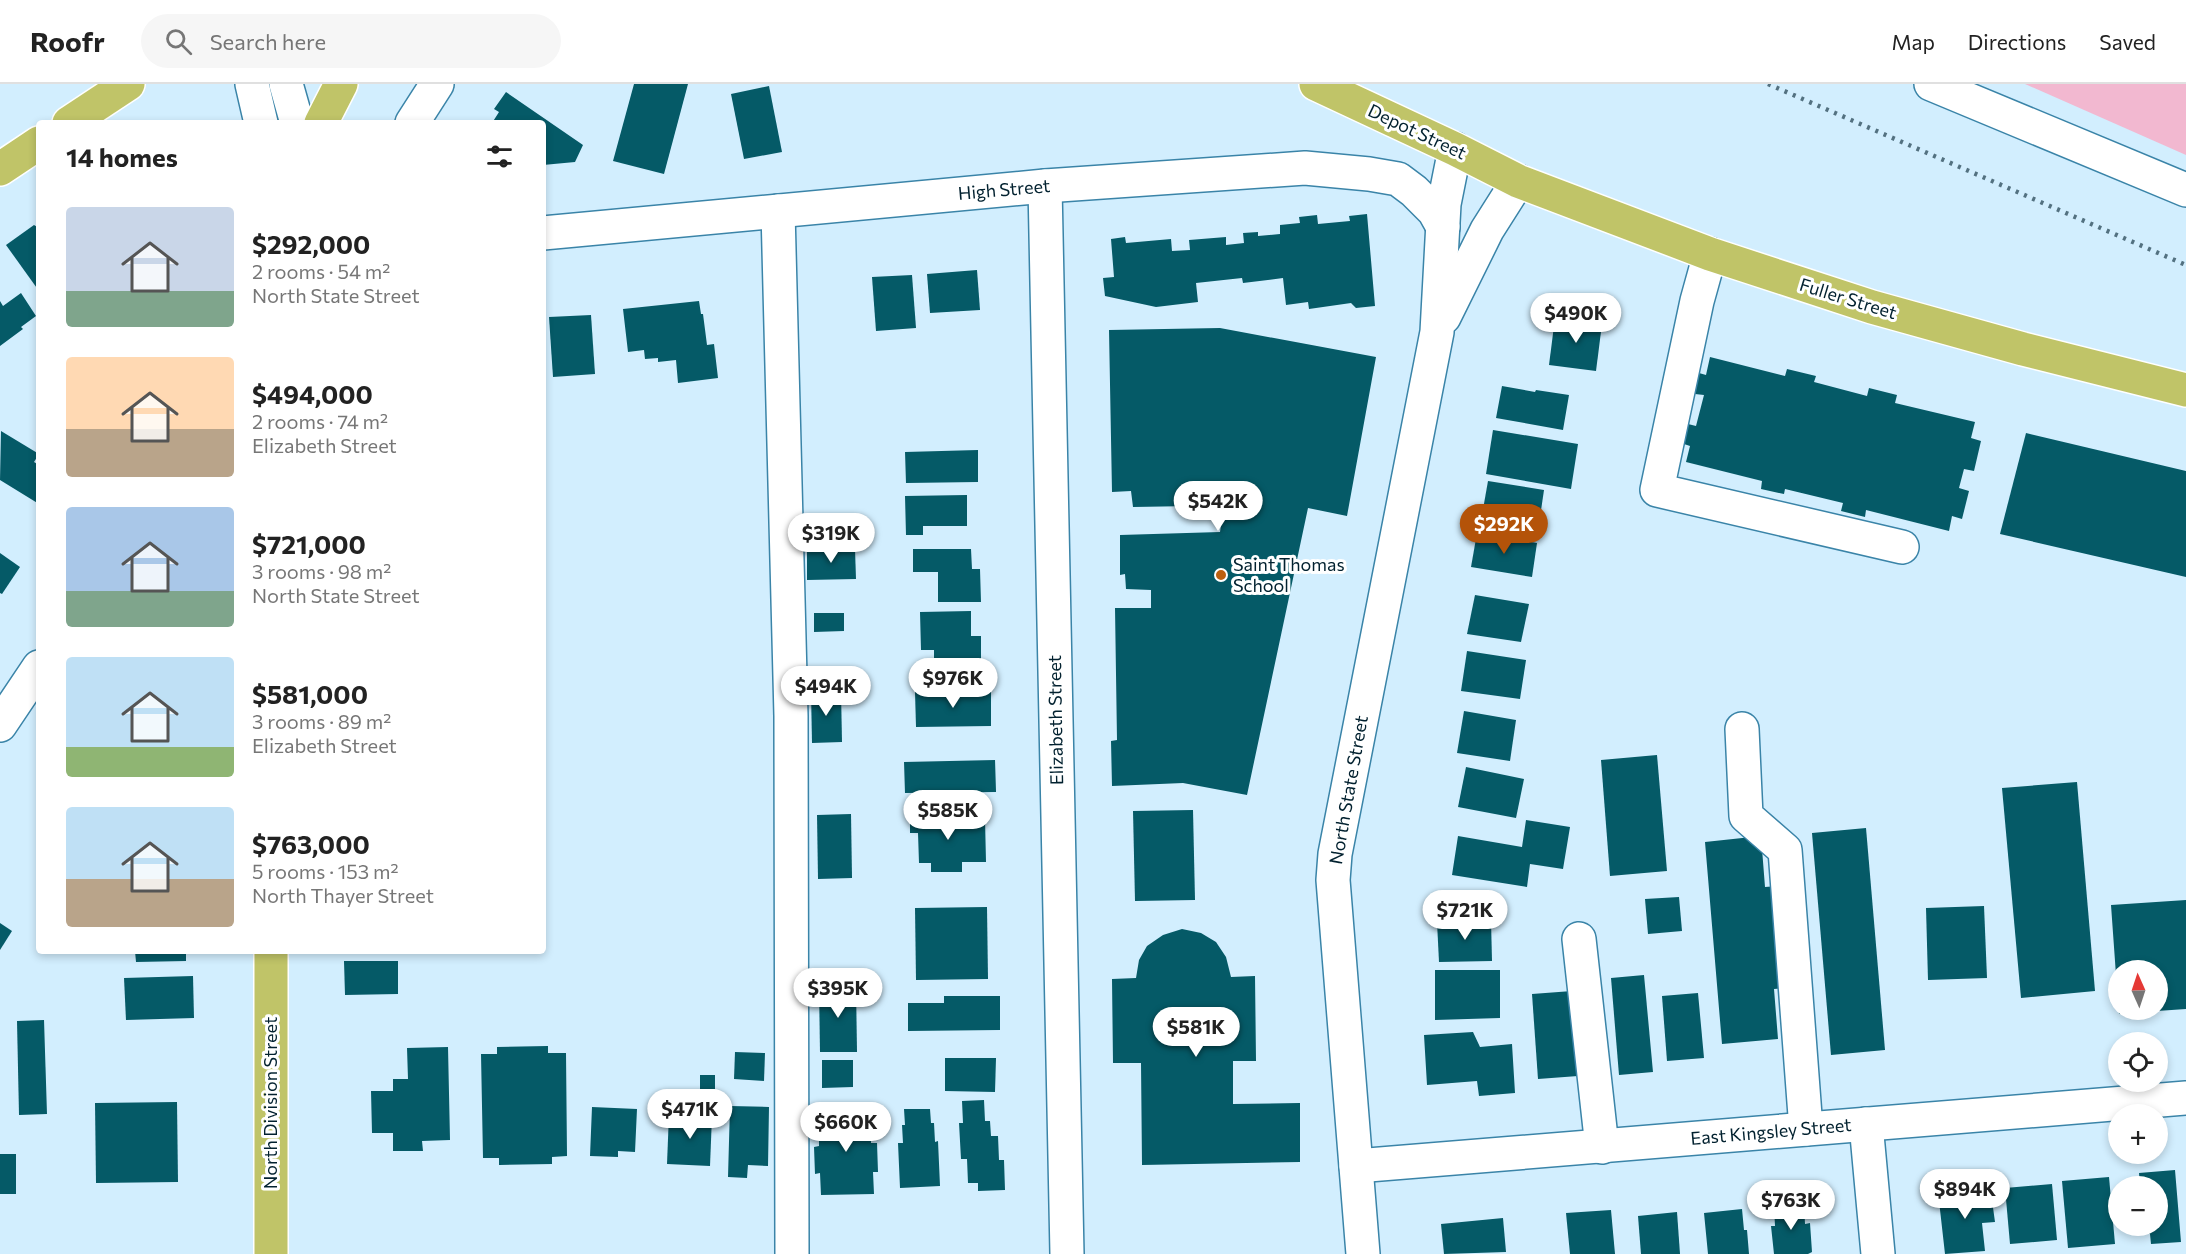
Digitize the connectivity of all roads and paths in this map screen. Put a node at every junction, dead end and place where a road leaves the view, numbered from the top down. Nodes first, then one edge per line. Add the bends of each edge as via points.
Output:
1 (128, 84) edge
2 (252, 84) edge
3 (286, 84) edge
4 (436, 84) edge
5 (1316, 84) edge
6 (1931, 84) edge
7 (74, 120) edge
8 (260, 120) edge
9 (296, 120) edge
10 (414, 120) edge
11 (36, 145) edge
12 (1455, 149) junction
13 (0, 169) edge
14 (1518, 181) junction
15 (1045, 186) junction
16 (2186, 190) edge
17 (778, 211) junction
18 (1443, 227) junction
19 (546, 233) edge
20 (1710, 254) junction
21 (1437, 332) junction
22 (2186, 390) edge
23 (1902, 547) dead end
24 (36, 671) edge
25 (0, 725) edge
26 (1742, 729) dead end
27 (1579, 939) dead end
28 (271, 954) edge
29 (2186, 1098) edge
30 (1866, 1124) junction
31 (1806, 1129) junction
32 (1602, 1146) junction
33 (1356, 1166) junction
34 (271, 1254) edge
35 (792, 1254) edge
36 (1066, 1254) edge
37 (1363, 1254) edge
38 (1878, 1254) edge

1 - 7 main road
2 - 8 street
3 - 9 street
4 - 10 street
5 - 12 main road, Depot Street
6 - 16 street
11 - 13 main road
12 - 14 main road, Depot Street
12 - 18 street via 1446,185
14 - 20 main road, Fuller Street
14 - 21 street via 1481,240
15 - 17 street, High Street
15 - 18 street, High Street via 1305,168 1369,174 1398,179 1414,190
15 - 36 street, Elizabeth Street
17 - 19 street, High Street
17 - 35 street via 791,716
18 - 21 street
20 - 22 main road, Fuller Street via 1872,307
20 - 23 street via 1657,490
21 - 33 street, North State Street via 1335,854
24 - 25 street
26 - 31 street via 1746,816 1785,850
27 - 32 street
28 - 34 main road, North Division Street
29 - 30 street, East Kingsley Street
30 - 31 street, East Kingsley Street
30 - 38 street
31 - 32 street, East Kingsley Street
32 - 33 street, East Kingsley Street
33 - 37 street, North State Street

